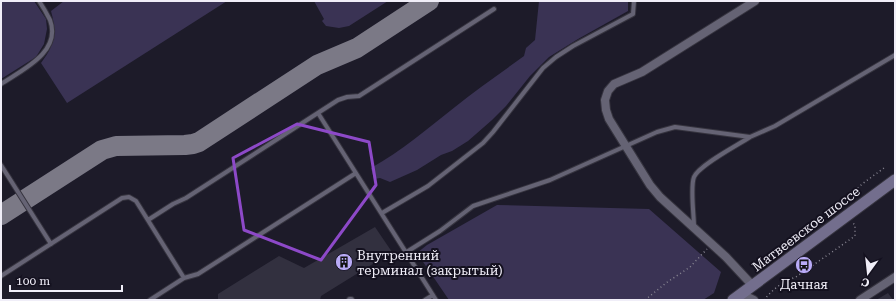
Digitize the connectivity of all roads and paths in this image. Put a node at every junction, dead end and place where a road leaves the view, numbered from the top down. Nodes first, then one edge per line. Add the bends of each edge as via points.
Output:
1 (39, 1) edge
2 (634, 1) edge
3 (756, 1) edge
4 (494, 9) dead end
5 (895, 55) edge
6 (1, 84) edge
7 (318, 113) junction
8 (750, 137) junction
9 (626, 146) junction
10 (1, 165) edge
11 (356, 173) junction
12 (895, 180) edge
13 (382, 213) junction
14 (148, 220) junction
15 (694, 227) junction
16 (51, 244) junction
17 (712, 244) junction
18 (405, 253) junction
19 (1, 276) edge
20 (895, 277) edge
21 (184, 278) junction
22 (753, 286) junction
23 (433, 295) junction
24 (738, 297) edge
25 (150, 300) edge
26 (425, 300) edge
27 (436, 300) edge
28 (645, 300) edge
29 (754, 300) edge
30 (860, 300) edge

1 - 6 lane via 50,21 52,34 49,44 38,59
2 - 13 lane via 632,14 573,46 542,68 483,143 428,186
3 - 9 street via 642,72 614,84 605,100 606,110
4 - 7 lane via 359,96 338,100
5 - 8 lane via 776,126
7 - 11 lane
7 - 14 lane
8 - 9 lane via 675,127 656,132
8 - 15 lane via 700,168 694,177
9 - 15 street via 660,198
9 - 18 lane via 550,180 473,206
10 - 16 lane
11 - 13 lane
11 - 21 lane via 198,274
12 - 22 main road, Матвеевское шоссе
13 - 18 lane
14 - 16 lane via 136,201 125,197
14 - 21 lane
15 - 17 street
16 - 19 lane
17 - 22 street
17 - 28 path via 690,267
18 - 23 lane
20 - 30 street
21 - 25 lane
22 - 24 main road, Матвеевское шоссе
23 - 26 lane
23 - 27 lane
24 - 29 street

